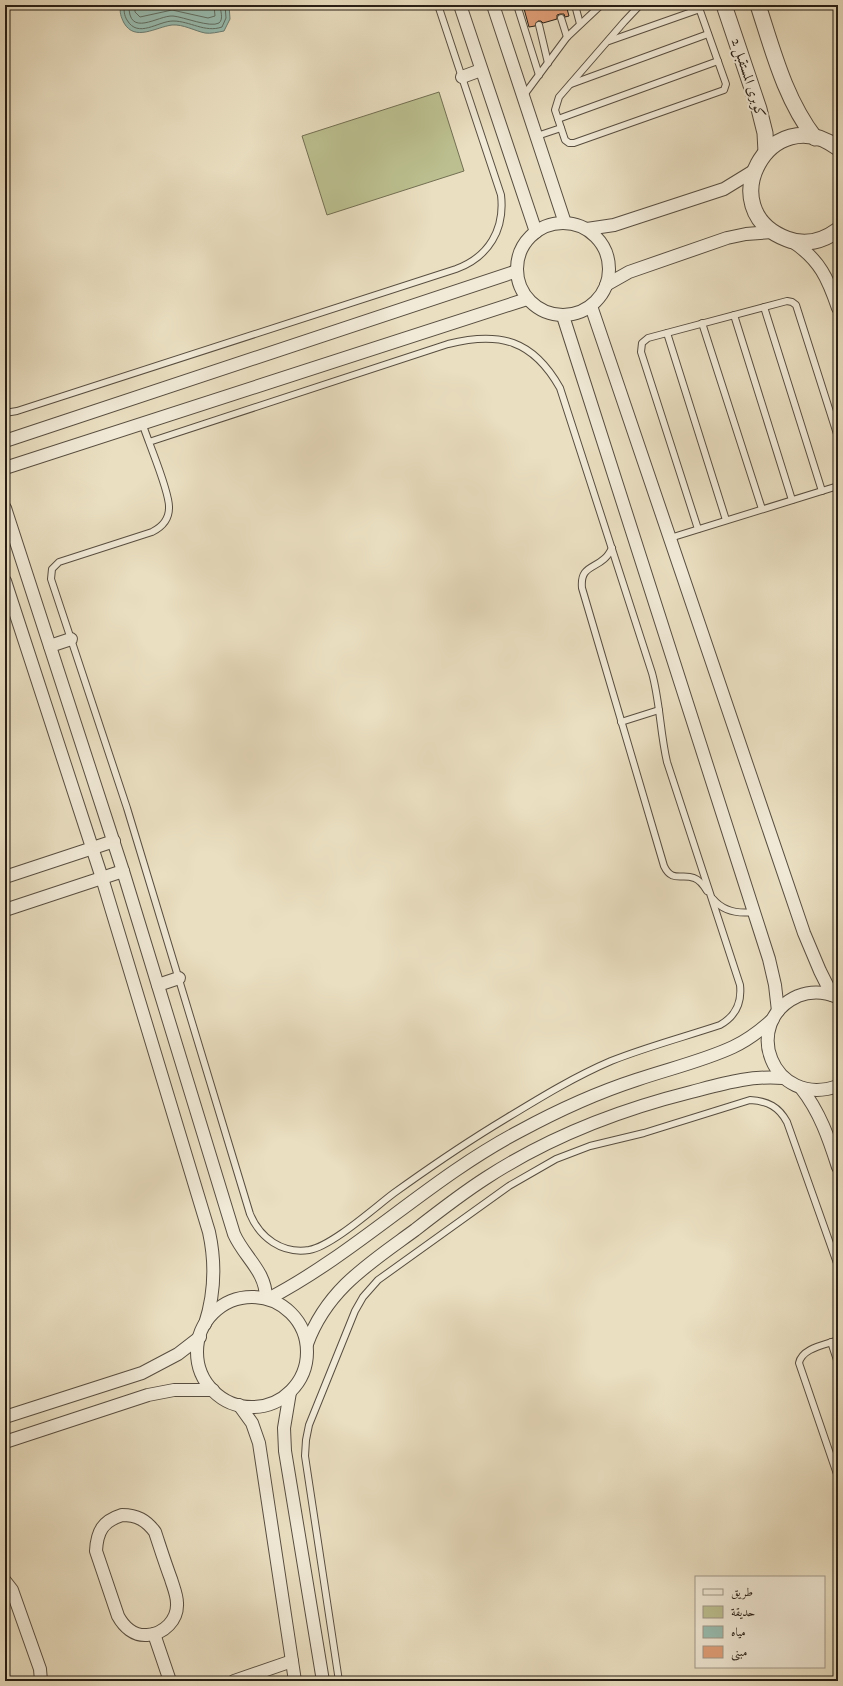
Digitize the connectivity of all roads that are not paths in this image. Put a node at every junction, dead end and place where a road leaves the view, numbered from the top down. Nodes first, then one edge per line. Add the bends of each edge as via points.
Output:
1 (438, 5) edge
2 (460, 5) edge
3 (494, 5) edge
4 (516, 5) edge
5 (575, 5) edge
6 (601, 5) edge
7 (640, 5) edge
8 (724, 5) edge
9 (758, 5) edge
10 (699, 7) edge
11 (561, 18) dead end
12 (580, 24) junction
13 (539, 25) dead end
14 (708, 34) junction
15 (567, 38) junction
16 (609, 41) junction
17 (718, 61) junction
18 (548, 63) junction
19 (482, 70) junction
20 (539, 75) junction
21 (462, 77) junction
22 (570, 84) junction
23 (524, 95) junction
24 (558, 119) junction
25 (561, 128) junction
26 (537, 136) junction
27 (815, 138) junction
28 (838, 148) edge
29 (766, 152) junction
30 (755, 170) junction
31 (565, 223) junction
32 (586, 229) junction
33 (838, 230) edge
34 (536, 232) junction
35 (772, 232) junction
36 (793, 242) junction
37 (517, 271) junction
38 (606, 285) junction
39 (527, 299) junction
40 (591, 306) junction
41 (764, 307) junction
42 (838, 308) edge
43 (734, 315) junction
44 (563, 316) junction
45 (702, 323) junction
46 (667, 333) junction
47 (5, 413) edge
48 (142, 423) junction
49 (838, 437) edge
50 (5, 441) edge
51 (149, 442) junction
52 (5, 468) edge
53 (838, 486) edge
54 (822, 491) junction
55 (792, 500) junction
56 (5, 508) edge
57 (762, 509) junction
58 (726, 520) junction
59 (698, 529) junction
60 (670, 538) junction
61 (612, 548) junction
62 (5, 581) edge
63 (71, 639) junction
64 (50, 646) junction
65 (659, 710) junction
66 (621, 722) junction
67 (114, 841) junction
68 (93, 848) junction
69 (123, 871) junction
70 (5, 877) edge
71 (102, 878) junction
72 (711, 896) junction
73 (5, 910) edge
74 (754, 912) junction
75 (179, 978) junction
76 (158, 985) junction
77 (835, 996) edge
78 (776, 1015) junction
79 (784, 1078) junction
80 (838, 1086) edge
81 (801, 1088) junction
82 (838, 1167) edge
83 (838, 1266) edge
84 (267, 1299) junction
85 (205, 1324) junction
86 (200, 1337) junction
87 (838, 1340) edge
88 (831, 1342) junction
89 (307, 1344) junction
90 (838, 1363) edge
91 (213, 1390) junction
92 (290, 1392) junction
93 (239, 1405) junction
94 (5, 1417) edge
95 (5, 1442) edge
96 (838, 1477) edge
97 (5, 1581) edge
98 (154, 1634) junction
99 (292, 1661) junction
100 (41, 1681) edge
101 (170, 1681) edge
102 (234, 1681) edge
103 (295, 1681) edge
104 (322, 1681) edge
105 (339, 1681) edge

1 - 21 lane
2 - 19 street
3 - 23 street
4 - 20 lane
5 - 12 lane
6 - 12 lane
7 - 16 lane
8 - 29 street, كوبرى المستقبل 2 via 759,109 765,133
9 - 27 street via 794,106
10 - 14 lane
10 - 16 lane
11 - 15 lane
12 - 15 lane
13 - 18 lane
14 - 17 lane
14 - 22 lane
15 - 18 lane
16 - 22 lane
17 - 24 lane
17 - 25 lane via 726,84 723,91 574,144 565,140
18 - 20 lane
19 - 21 street
19 - 34 street
20 - 23 lane
21 - 47 lane via 498,185 502,205 500,226 496,236 475,260 456,269 17,412
22 - 24 lane via 556,103
23 - 26 street
24 - 25 lane
25 - 26 lane
26 - 31 street
27 - 28 street
27 - 29 street via 788,138
29 - 30 street
30 - 32 street via 724,189 614,224
30 - 35 street via 750,191 754,208 763,224
31 - 32 street
31 - 34 street via 550,225
32 - 38 street via 604,248 609,273
33 - 36 street via 828,237 811,242
34 - 37 street via 525,242 518,256
35 - 36 street
35 - 38 street via 727,238 629,272
36 - 42 street via 808,253 820,267 830,283
37 - 39 street via 520,286
37 - 50 street
38 - 40 street via 603,293
39 - 44 street via 549,314
39 - 48 street
40 - 44 street via 583,311
40 - 60 street
41 - 43 lane
41 - 49 lane via 787,301 796,305
41 - 54 lane
43 - 45 lane
43 - 55 lane
44 - 74 street
45 - 46 lane
45 - 57 lane
46 - 58 lane
46 - 59 lane via 645,340 641,352
48 - 51 lane
48 - 52 street
51 - 61 lane via 448,344 476,338 504,339 518,344 543,363 560,388
51 - 63 lane via 168,501 166,519 163,525 152,532 55,565 50,579
53 - 54 lane
54 - 55 lane
55 - 57 lane
56 - 64 street
57 - 58 lane
58 - 59 lane
59 - 60 lane
60 - 77 street via 804,933 820,971
61 - 65 lane via 652,673
61 - 66 lane via 604,559 588,568 581,582
62 - 68 street
63 - 64 street
63 - 75 lane via 127,808
64 - 67 street
65 - 66 lane
65 - 72 lane via 667,762
66 - 72 lane via 666,871 675,877 698,880
67 - 68 street
67 - 69 street
68 - 70 street
68 - 71 street
69 - 71 street
69 - 76 street
71 - 73 street
71 - 85 street via 209,1232 214,1278
72 - 74 lane via 721,906 733,912
72 - 75 lane via 741,993 737,1009 727,1021 610,1062 561,1086 458,1148 330,1241 310,1250 289,1250 278,1246 254,1224
74 - 78 street via 772,972
75 - 76 street
76 - 84 street via 234,1234 241,1249 261,1275
77 - 78 street via 822,993 802,994 785,1004
78 - 79 street via 769,1031 768,1044 770,1056
78 - 84 street via 734,1047 604,1091 518,1132 453,1172 334,1260
79 - 81 street
79 - 89 street via 762,1077 742,1080 644,1105 574,1131 530,1152 466,1191 366,1266 326,1306
80 - 81 street via 814,1091
81 - 82 street via 823,1125
83 - 105 lane via 787,1122 780,1111 768,1103 750,1100 644,1133 590,1146 556,1159 509,1186 378,1280 355,1311 309,1425 306,1440 306,1456
84 - 85 street via 248,1297 231,1301 216,1310
84 - 89 street via 287,1309 294,1316 300,1324
85 - 86 street
86 - 91 street via 199,1365
86 - 94 street via 178,1354 142,1373
87 - 88 lane
88 - 90 lane
88 - 96 lane via 806,1352 799,1364
89 - 92 street via 304,1370
91 - 93 street via 225,1400
91 - 95 street via 180,1389 148,1394
92 - 93 street via 277,1401 262,1406
92 - 104 street via 284,1422 285,1451
93 - 99 street via 252,1423 259,1443
97 - 100 street via 12,1590 40,1669
98 - 98 street via 136,1634 122,1624 96,1551 96,1541 105,1524 122,1515 141,1518 155,1532 176,1594 177,1611 174,1619 165,1629
98 - 101 street
99 - 102 street
99 - 103 street

